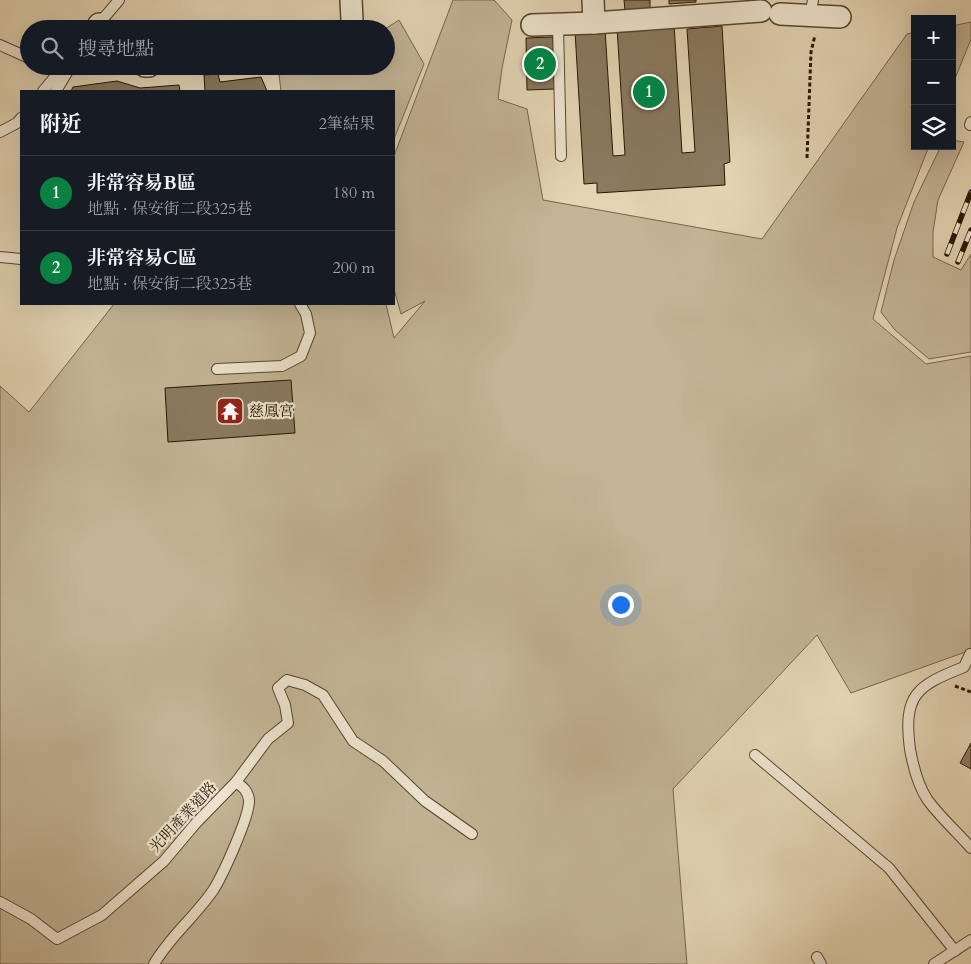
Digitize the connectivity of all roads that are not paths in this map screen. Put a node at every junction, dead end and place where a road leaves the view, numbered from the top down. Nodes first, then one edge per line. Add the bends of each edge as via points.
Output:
1 (119, 0) edge
2 (351, 0) edge
3 (593, 0) edge
4 (811, 8) edge
5 (840, 17) dead end
6 (103, 20) edge
7 (352, 20) edge
8 (594, 23) junction
9 (532, 25) dead end
10 (558, 25) junction
11 (0, 45) edge
12 (20, 54) edge
13 (57, 75) edge
14 (66, 75) edge
15 (45, 90) edge
16 (57, 90) edge
17 (20, 119) edge
18 (0, 132) edge
19 (561, 156) dead end
20 (0, 257) edge
21 (20, 259) edge
22 (301, 305) edge
23 (217, 369) dead end
24 (970, 654) dead end
25 (755, 755) dead end
26 (236, 782) junction
27 (472, 834) dead end
28 (971, 848) edge
29 (0, 902) edge
30 (971, 940) edge
31 (955, 950) junction
32 (154, 964) edge
33 (934, 964) edge

1 - 6 lane
2 - 7 street
3 - 8 street
4 - 5 street
4 - 8 street
8 - 10 street
9 - 10 street
10 - 19 lane
11 - 12 lane
13 - 15 lane
14 - 16 lane
17 - 18 lane
20 - 21 lane
22 - 23 lane via 310,334 300,356 282,366
24 - 28 lane via 964,667 935,678 922,688 908,713 908,735 913,767 927,799
25 - 31 lane via 888,868
26 - 27 lane via 268,739 288,723 278,688 287,680 305,685 323,696 353,741 383,761 425,801
26 - 29 lane, 光明產業道路 via 164,861 102,915 57,939 31,919
26 - 32 lane, 光明產業道路 via 246,789 249,800 246,822 214,888 163,948
30 - 31 lane
31 - 33 lane

